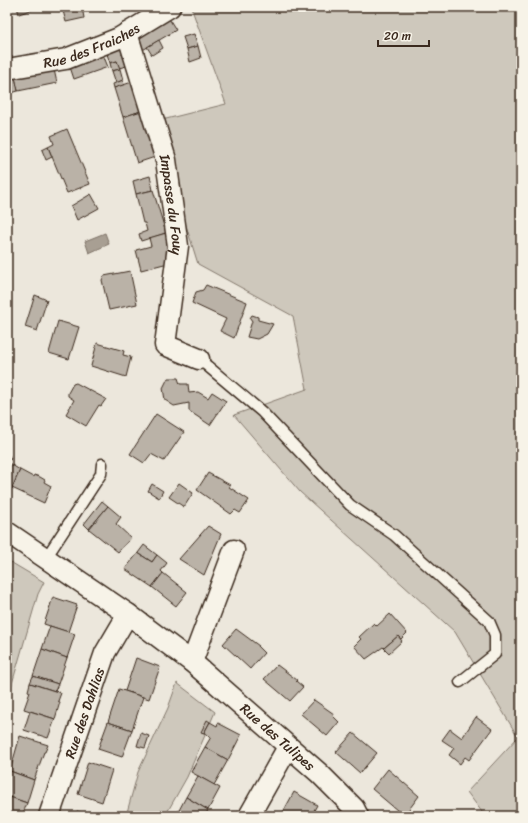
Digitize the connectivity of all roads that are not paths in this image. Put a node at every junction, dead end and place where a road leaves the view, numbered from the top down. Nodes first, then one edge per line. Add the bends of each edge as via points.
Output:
1 (170, 7) edge
2 (127, 33) junction
3 (7, 69) edge
4 (199, 359) joint
5 (102, 464) dead end
6 (7, 532) edge
7 (234, 550) dead end
8 (46, 558) junction
9 (128, 614) junction
10 (192, 662) junction
11 (460, 682) dead end
12 (288, 747) junction
13 (49, 816) edge
14 (249, 816) edge
15 (358, 816) edge

1 - 2 street, Rue des Fraiches
2 - 3 street, Rue des Fraiches via 66,58
2 - 4 street, Impasse du Fouy via 166,160 178,246 165,345
4 - 11 lane via 262,412 350,505 394,535 489,621 495,635 495,654
5 - 8 lane via 101,474
6 - 8 street, Rue des Tulipes
7 - 10 street
8 - 9 street, Rue des Tulipes
9 - 10 street, Rue des Tulipes
9 - 13 street, Rue des Dahlias via 105,653
10 - 12 street, Rue des Tulipes
12 - 14 street
12 - 15 street, Rue des Tulipes via 319,772 354,808

